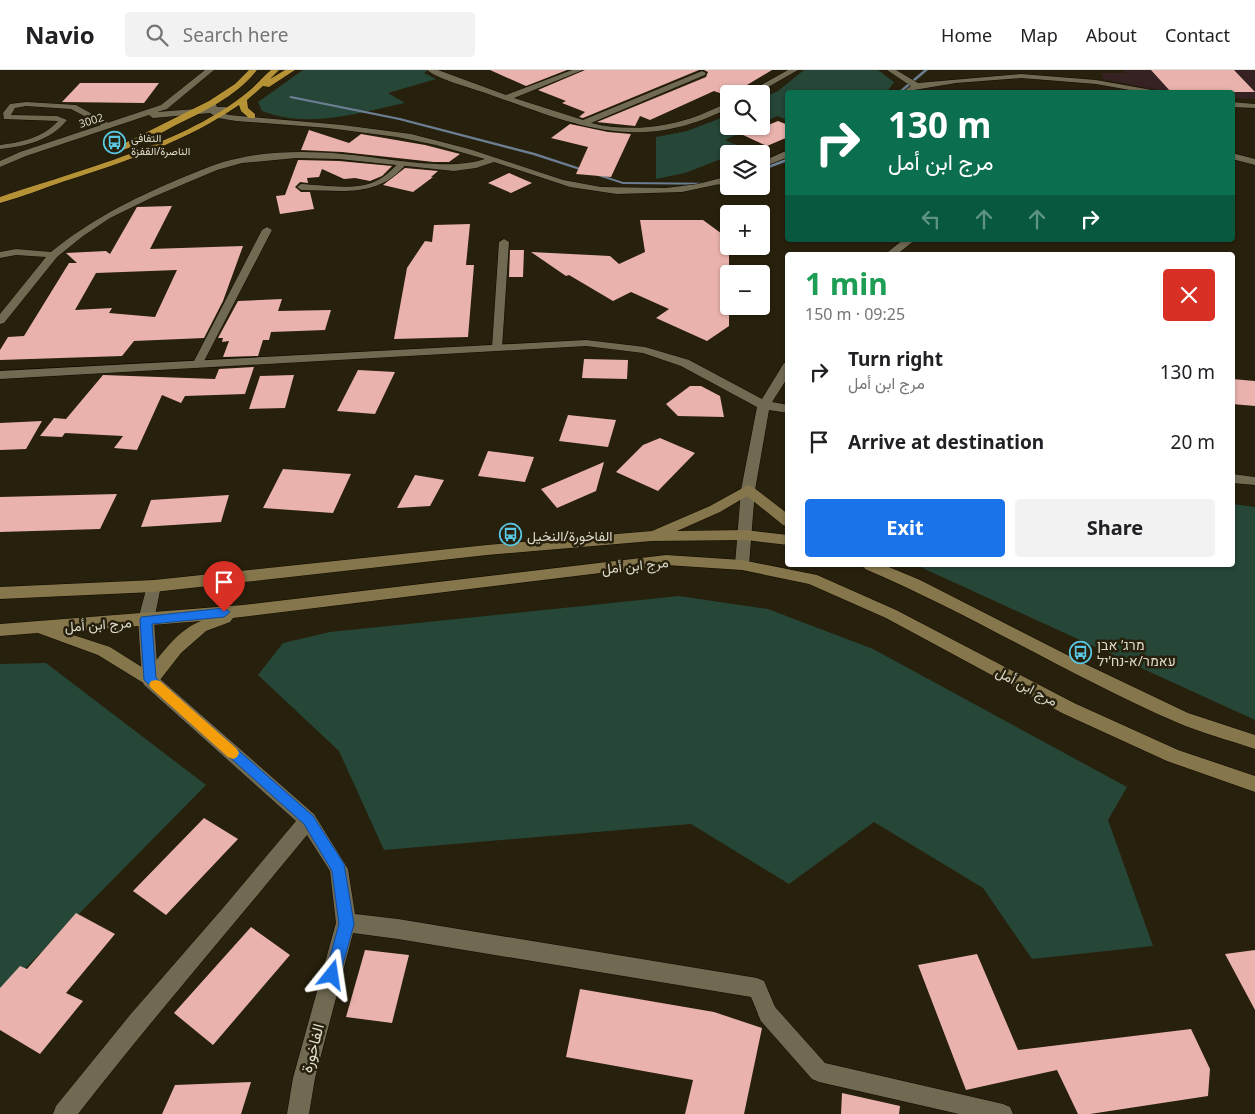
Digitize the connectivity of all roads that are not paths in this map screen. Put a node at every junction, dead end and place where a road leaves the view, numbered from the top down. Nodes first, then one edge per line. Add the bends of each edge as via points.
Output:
1 (210, 70) edge
2 (254, 70) edge
3 (275, 70) edge
4 (292, 70) edge
5 (431, 70) edge
6 (579, 70) edge
7 (794, 70) edge
8 (891, 70) edge
9 (702, 73) dead end
10 (766, 85) edge
11 (917, 86) junction
12 (256, 90) junction
13 (910, 90) edge
14 (1141, 90) edge
15 (186, 91) junction
16 (504, 98) junction
17 (243, 100) junction
18 (1235, 104) edge
19 (1255, 106) edge
20 (720, 109) edge
21 (214, 110) junction
22 (196, 112) junction
23 (252, 116) junction
24 (184, 118) junction
25 (132, 119) junction
26 (271, 120) junction
27 (583, 123) junction
28 (106, 124) junction
29 (0, 147) edge
30 (110, 151) dead end
31 (785, 154) edge
32 (0, 155) edge
33 (1235, 157) edge
34 (494, 159) junction
35 (770, 161) edge
36 (1255, 162) edge
37 (403, 163) junction
38 (0, 164) edge
39 (720, 182) edge
40 (301, 187) dead end
41 (0, 200) edge
42 (267, 230) dead end
43 (504, 242) dead end
44 (907, 242) edge
45 (893, 252) edge
46 (0, 255) edge
47 (52, 255) junction
48 (0, 321) edge
49 (497, 348) junction
50 (198, 363) junction
51 (785, 371) edge
52 (0, 375) edge
53 (764, 405) junction
54 (785, 408) edge
55 (1235, 478) edge
56 (1255, 481) edge
57 (748, 490) junction
58 (785, 520) edge
59 (746, 535) junction
60 (652, 536) junction
61 (785, 540) edge
62 (742, 565) junction
63 (875, 567) edge
64 (154, 586) junction
65 (0, 593) edge
66 (243, 610) junction
67 (146, 620) junction
68 (35, 629) junction
69 (0, 630) edge
70 (150, 680) junction
71 (1255, 742) edge
72 (1255, 784) edge
73 (308, 820) junction
74 (346, 924) junction
75 (768, 1014) joint
76 (64, 1114) edge
77 (298, 1114) edge
78 (1004, 1114) edge

1 - 15 street, 3002
2 - 21 highway
3 - 12 highway
4 - 12 highway
5 - 16 street
6 - 16 street
7 - 10 street
8 - 11 street
9 - 27 street
11 - 13 street
11 - 14 street via 1021,76 1096,82
12 - 17 highway
15 - 25 street, 3002 via 164,107
15 - 28 street, 3002
16 - 27 street
17 - 21 highway via 231,108
17 - 23 highway via 244,109
18 - 19 street
20 - 27 street via 689,122 640,131
21 - 22 street
21 - 23 street
21 - 24 street
21 - 26 street via 234,119
21 - 41 highway via 151,148
22 - 24 highway
22 - 25 street
23 - 26 street
24 - 30 highway
25 - 38 street, 3002
26 - 34 street via 411,137
28 - 29 lane via 73,107 13,106 7,117 63,120 56,130 41,139
28 - 32 street, 3002
31 - 35 street
33 - 36 street
34 - 37 street via 466,167
34 - 39 street via 556,182 605,191 670,190
37 - 40 lane via 376,185
37 - 47 street via 296,155 241,160 132,203 107,216
42 - 50 lane
43 - 49 lane
44 - 45 street
46 - 47 street via 16,252
47 - 48 street
49 - 50 street
49 - 53 street via 586,343 645,350 685,363
50 - 52 street
51 - 53 street
53 - 54 street
53 - 57 street
55 - 56 street
57 - 58 street
57 - 59 street
57 - 60 street via 715,509
59 - 60 street, مرج ابن أمل
59 - 61 street, مرج ابن أمل
59 - 62 street
60 - 64 street, مرج ابن أمل via 487,550
62 - 66 street, مرج ابن أمل via 666,560
62 - 72 street, مرج ابن أمل via 812,579 891,614 1068,708 1173,756
63 - 71 street via 1174,714
64 - 65 street, مرج ابن أمل
64 - 67 street
66 - 67 street, مرج ابن أمل
66 - 70 street via 201,627 175,649
67 - 68 street, مرج ابن أمل
67 - 70 street
68 - 69 street, مرج ابن أمل
68 - 70 street via 104,651
70 - 73 street, الفاخورة
73 - 74 street, الفاخورة via 339,869
73 - 76 street via 137,1022
74 - 75 street via 408,931 757,988
74 - 77 street, الفاخورة via 304,1078
75 - 78 lane via 818,1072

